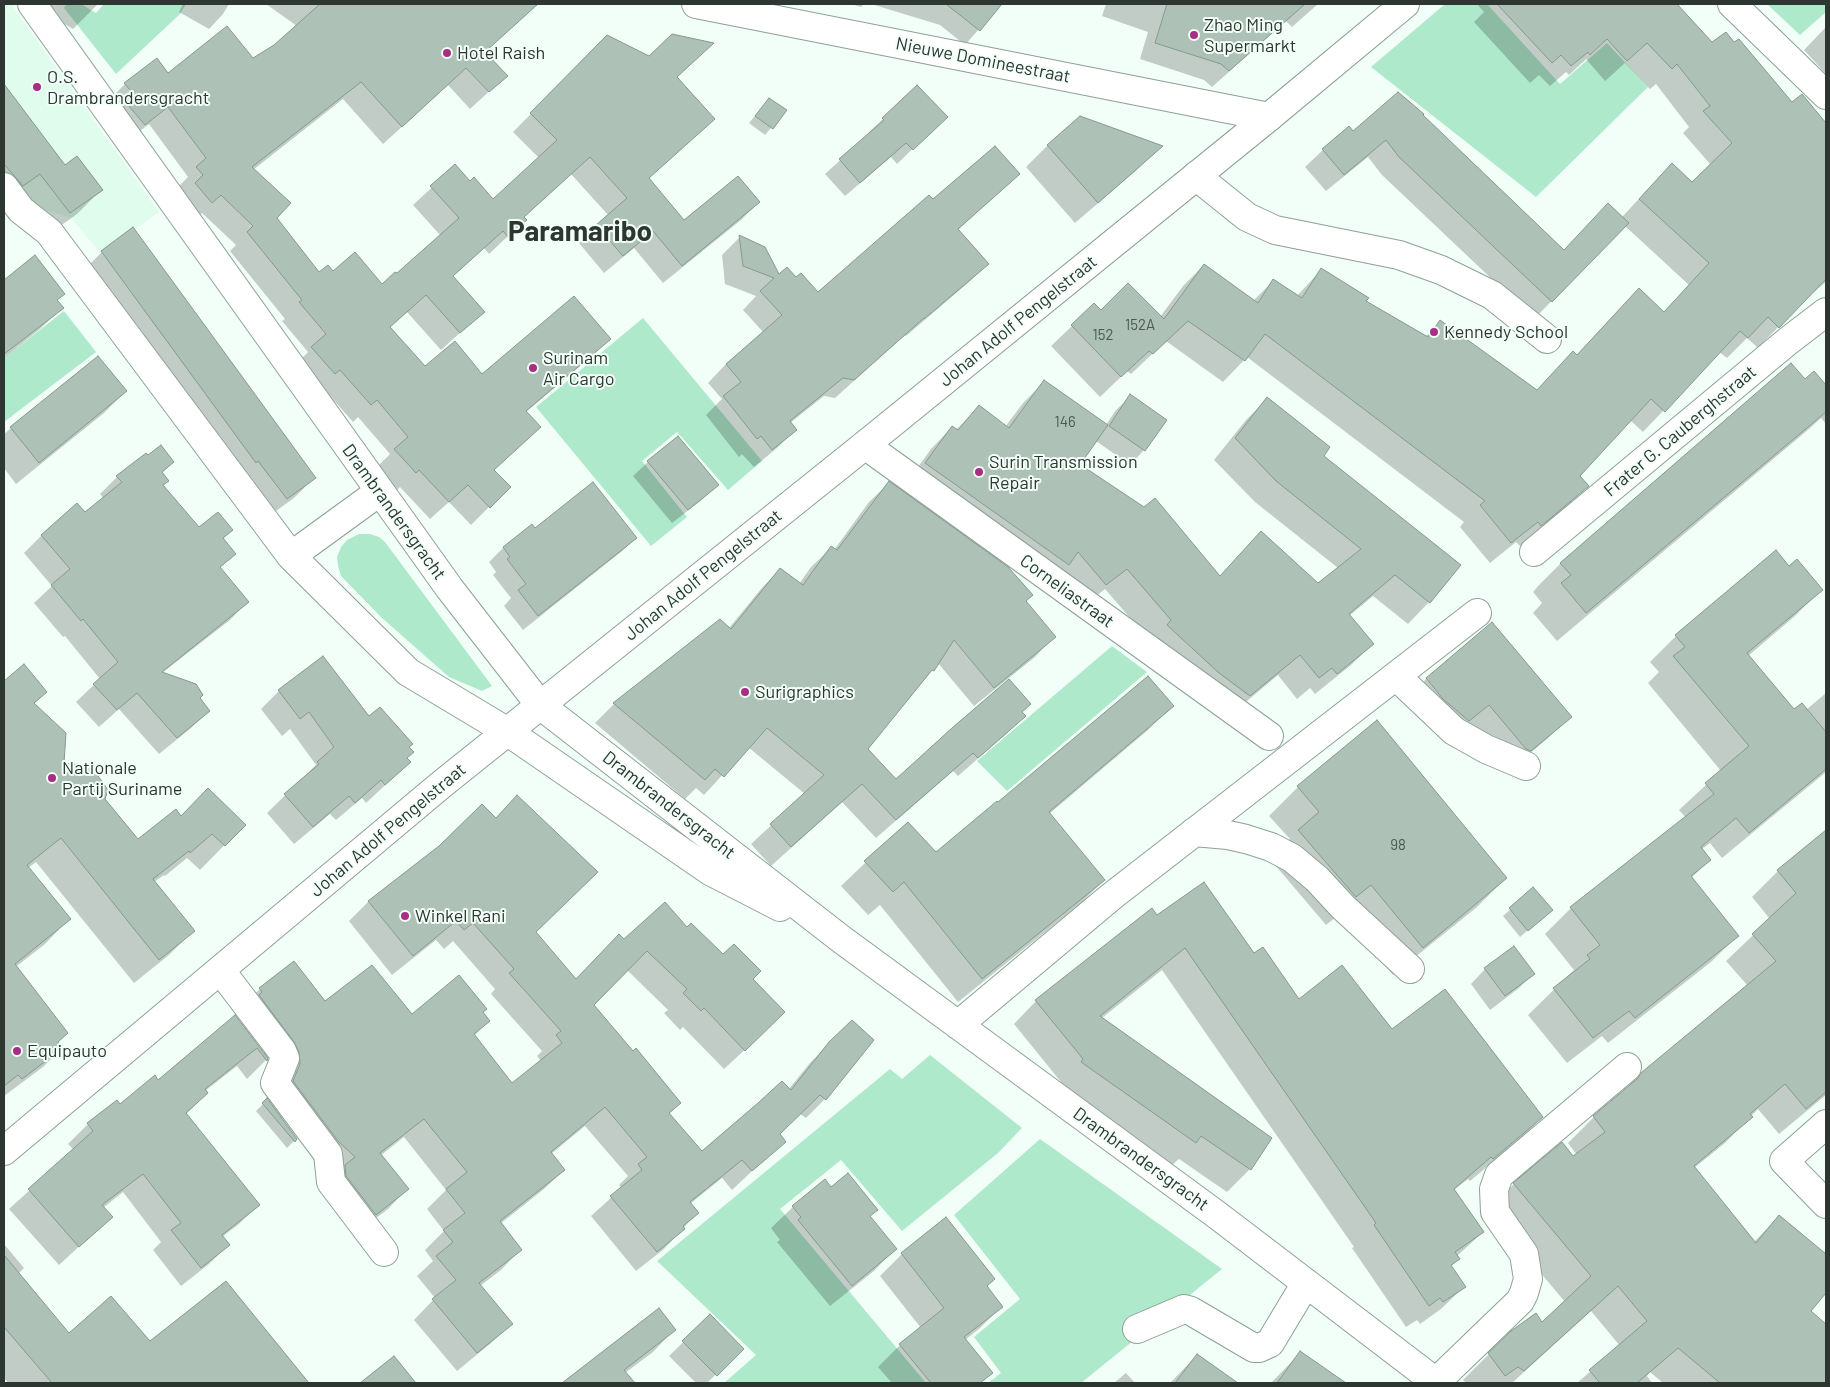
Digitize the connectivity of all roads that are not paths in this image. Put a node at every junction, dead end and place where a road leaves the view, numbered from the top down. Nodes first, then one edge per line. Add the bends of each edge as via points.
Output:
1 (32, 4) edge
2 (696, 4) edge
3 (1405, 4) edge
4 (1732, 4) edge
5 (1826, 96) edge
6 (1269, 116) junction
7 (1196, 176) junction
8 (4, 187) edge
9 (12, 217) edge
10 (1826, 312) edge
11 (1547, 339) dead end
12 (865, 445) junction
13 (380, 492) junction
14 (1534, 552) dead end
15 (291, 556) junction
16 (1477, 613) dead end
17 (1396, 676) junction
18 (540, 705) junction
19 (508, 732) junction
20 (1269, 736) dead end
21 (1526, 766) dead end
22 (1194, 832) junction
23 (841, 939) junction
24 (1410, 970) dead end
25 (221, 971) junction
26 (958, 1025) junction
27 (1627, 1067) dead end
28 (1826, 1124) edge
29 (4, 1151) edge
30 (1826, 1204) edge
31 (384, 1252) dead end
32 (1306, 1283) junction
33 (1137, 1329) dead end
34 (1436, 1383) edge

1 - 13 street, Drambrandersgracht
2 - 6 street, Nieuwe Domineestraat
3 - 6 street, Johan Adolf Pengelstraat
4 - 5 street
6 - 7 street, Johan Adolf Pengelstraat
7 - 11 street via 1247,217 1275,230 1399,255 1441,270 1492,295
7 - 12 street, Johan Adolf Pengelstraat
8 - 9 street, Drambrandersgracht
9 - 15 street, Drambrandersgracht via 49,232
10 - 14 street, Frater G. Cauberghstraat
12 - 18 street, Johan Adolf Pengelstraat
12 - 20 street, Corneliastraat
13 - 15 street
13 - 18 street, Drambrandersgracht
15 - 19 street, Drambrandersgracht via 408,672
16 - 17 street
17 - 21 street via 1454,731
17 - 22 street
18 - 19 street, Johan Adolf Pengelstraat
18 - 23 street, Drambrandersgracht
19 - 23 street, Drambrandersgracht via 710,871
19 - 25 street, Johan Adolf Pengelstraat
22 - 24 street via 1246,838 1292,858
22 - 26 street
23 - 26 street, Drambrandersgracht
25 - 29 street, Johan Adolf Pengelstraat
25 - 31 street via 282,1051 285,1058 275,1083 328,1154 331,1182
26 - 32 street, Drambrandersgracht
27 - 34 street via 1499,1175 1494,1189 1496,1212 1524,1254 1528,1279 1524,1293 1520,1301
28 - 30 street via 1784,1161
32 - 33 street via 1270,1343 1259,1348 1184,1309
32 - 34 street, Drambrandersgracht

